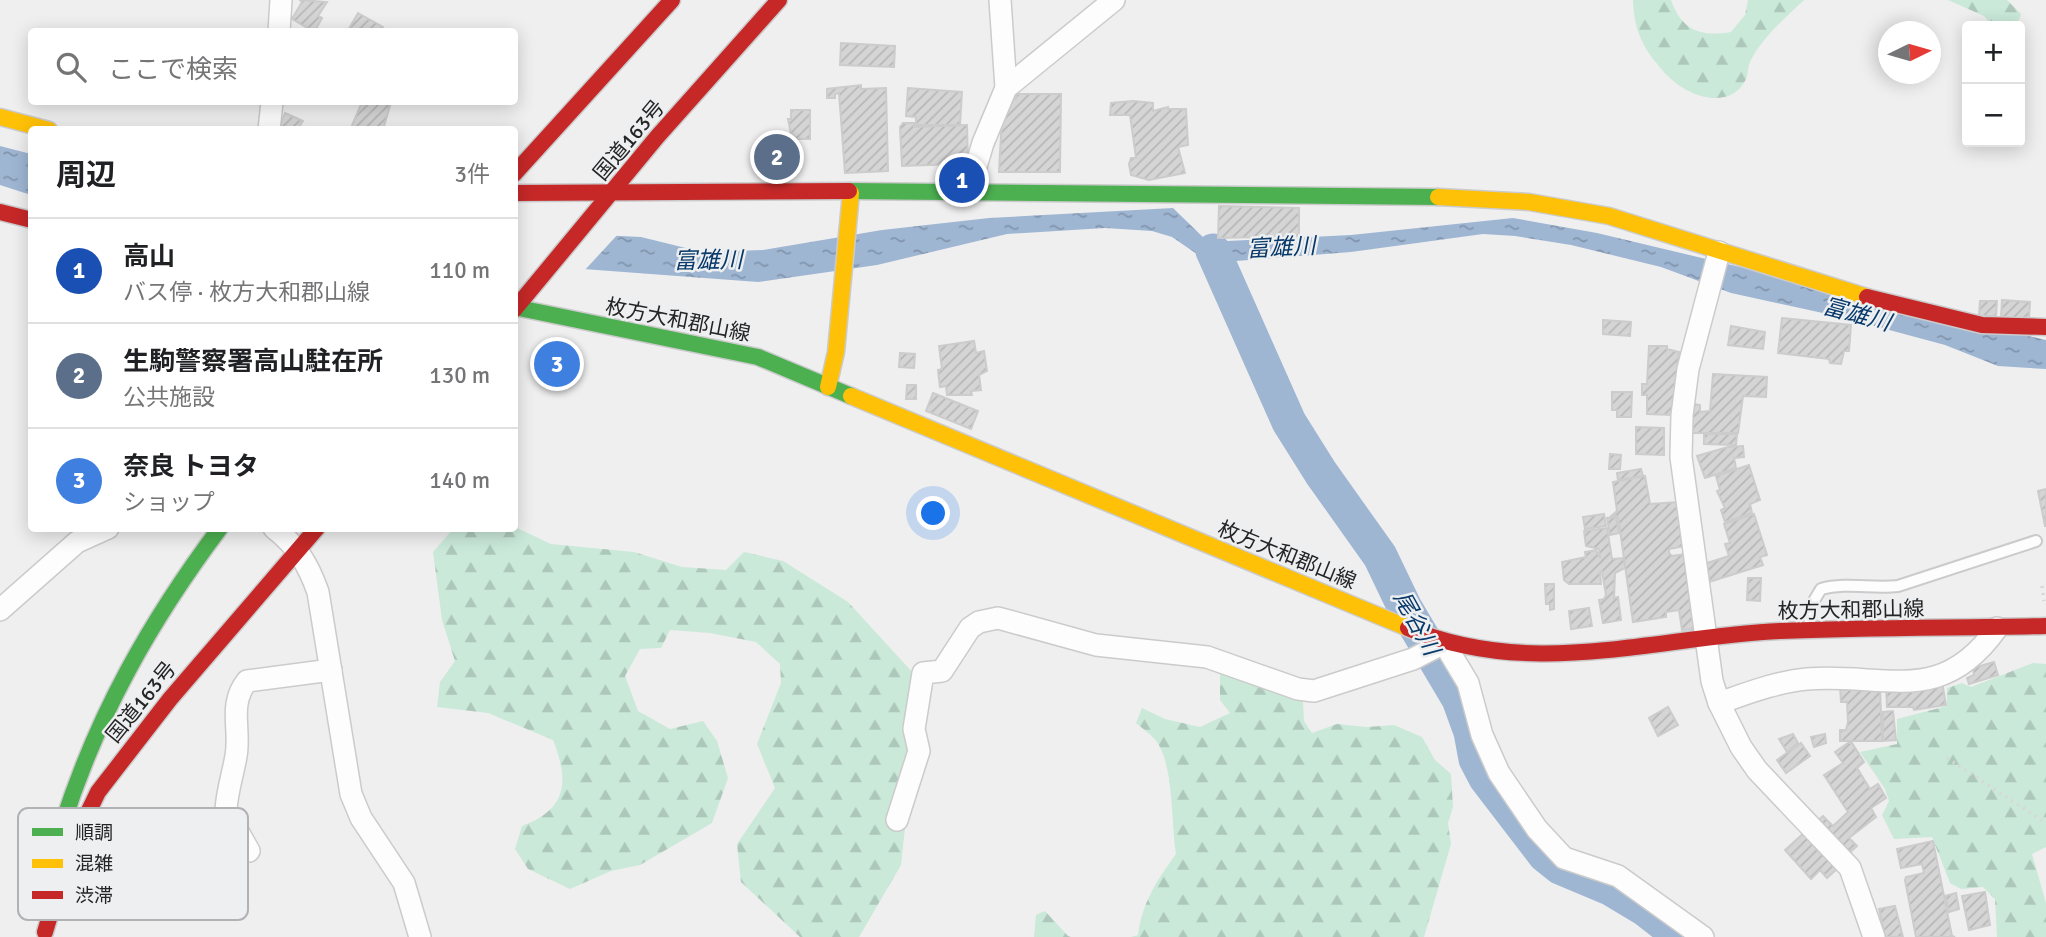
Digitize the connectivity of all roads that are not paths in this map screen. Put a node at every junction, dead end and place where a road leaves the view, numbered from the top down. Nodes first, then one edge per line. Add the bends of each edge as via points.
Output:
1 (281, 0) edge
2 (673, 0) edge
3 (779, 0) edge
4 (1000, 0) edge
5 (1114, 0) edge
6 (279, 28) edge
7 (1006, 88) junction
8 (272, 105) edge
9 (0, 117) edge
10 (34, 126) edge
11 (269, 126) edge
12 (657, 137) junction
13 (518, 170) edge
14 (969, 190) junction
15 (518, 193) edge
16 (851, 193) junction
17 (611, 194) junction
18 (682, 194) junction
19 (0, 212) edge
20 (28, 219) edge
21 (1719, 252) junction
22 (518, 304) edge
23 (518, 309) edge
24 (2046, 327) edge
25 (828, 387) junction
26 (99, 532) edge
27 (217, 532) edge
28 (279, 532) edge
29 (314, 532) edge
30 (2036, 541) dead end
31 (299, 549) junction
32 (0, 610) edge
33 (2046, 626) edge
34 (1997, 628) junction
35 (1809, 631) junction
36 (1705, 641) junction
37 (1444, 643) junction
38 (331, 670) junction
39 (1719, 703) junction
40 (67, 808) edge
41 (90, 808) edge
42 (226, 808) edge
43 (897, 820) dead end
44 (420, 937) edge
45 (1703, 937) edge
46 (1874, 937) edge

1 - 6 street
2 - 13 main road
3 - 12 main road, 国道163号
4 - 7 street
5 - 7 street
7 - 14 street
8 - 11 street
9 - 10 main road
12 - 17 main road, 国道163号
12 - 18 main road via 658,169
14 - 16 main road
14 - 21 main road via 1484,198 1609,216
15 - 17 main road
16 - 18 main road
16 - 25 main road via 836,352
17 - 18 main road
17 - 22 main road, 国道163号
19 - 20 main road
21 - 24 main road via 1840,291 1982,325
21 - 36 street via 1688,369 1681,457
23 - 25 main road, 枚方大和郡山線 via 758,356
25 - 37 main road, 枚方大和郡山線
26 - 32 street via 77,542
27 - 40 main road, 国道163号 via 158,611 106,706
28 - 31 street
29 - 31 main road, 国道163号
30 - 35 lane via 1898,586 1836,584 1821,589 1812,604
31 - 38 street via 318,592
31 - 41 main road, 国道163号 via 161,709
33 - 34 main road, 枚方大和郡山線
34 - 35 main road, 枚方大和郡山線
34 - 39 street via 1982,650 1936,678 1885,683 1808,679 1768,686
35 - 36 main road, 枚方大和郡山線
36 - 37 main road, 枚方大和郡山線 via 1596,653 1534,654
36 - 39 street
37 - 43 street via 1413,659 1314,691 1298,690 1208,657 1096,645 998,618 979,622 970,628 942,671 923,673 914,729 919,751
37 - 45 street via 1468,683 1482,735 1499,773 1537,829 1564,858 1618,876
38 - 42 street via 247,681 240,690 235,709 237,753
38 - 44 street via 351,794 361,818 404,883
39 - 46 street via 1757,770 1850,868

